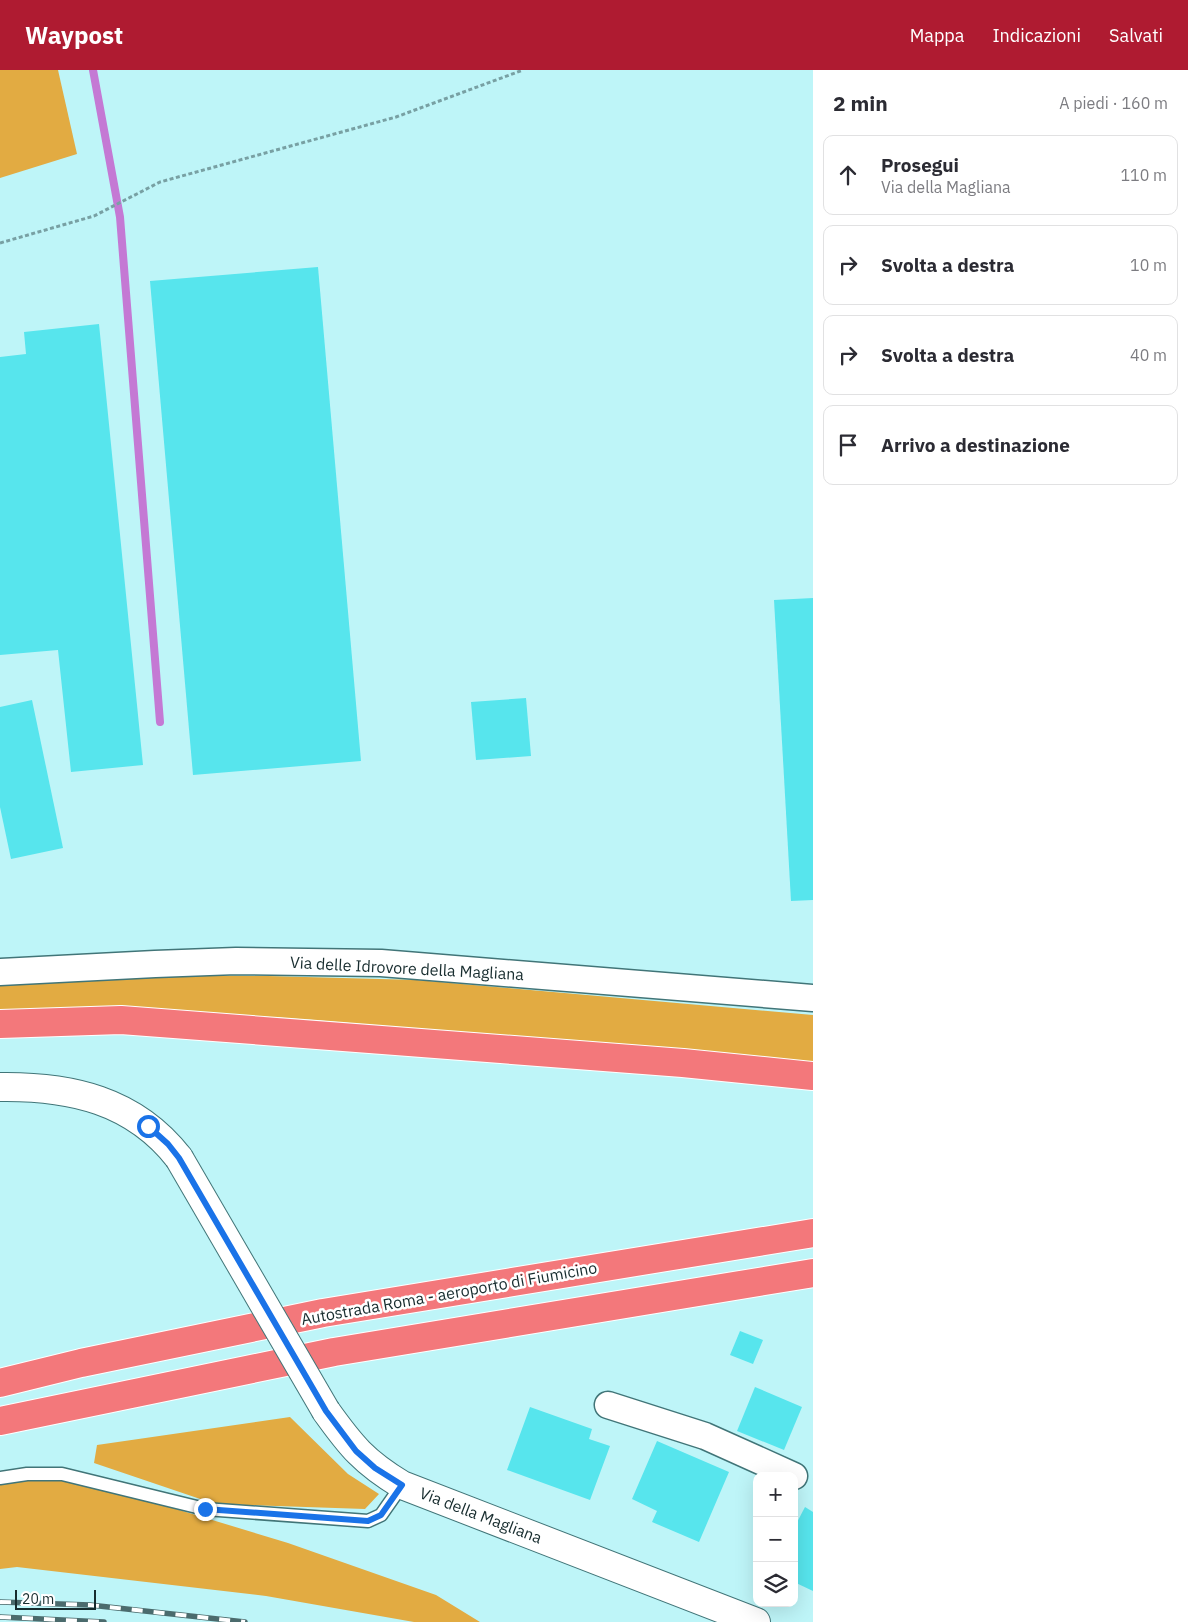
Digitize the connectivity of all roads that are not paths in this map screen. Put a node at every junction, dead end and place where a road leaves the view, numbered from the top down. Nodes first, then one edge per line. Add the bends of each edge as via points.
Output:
1 (0, 972) edge
2 (813, 998) edge
3 (0, 1024) edge
4 (813, 1076) edge
5 (0, 1087) edge
6 (813, 1233) edge
7 (813, 1273) edge
8 (0, 1383) edge
9 (608, 1405) dead end
10 (0, 1421) edge
11 (785, 1472) edge
12 (0, 1478) edge
13 (798, 1478) edge
14 (813, 1484) edge
15 (402, 1485) junction
16 (756, 1622) edge

1 - 2 street, Via delle Idrovore della Magliana via 236,961 381,963
3 - 4 highway via 121,1020
5 - 15 main road, Via della Magliana, bridge via 66,1091 106,1102 148,1126 168,1144 326,1411 356,1451
6 - 8 highway, Autostrada Roma - aeroporto di Fiumicino via 323,1313
7 - 10 highway via 334,1352
9 - 11 street via 705,1436
12 - 15 lane via 62,1474 205,1509 368,1521 381,1515
13 - 14 street
15 - 16 main road, Via della Magliana

